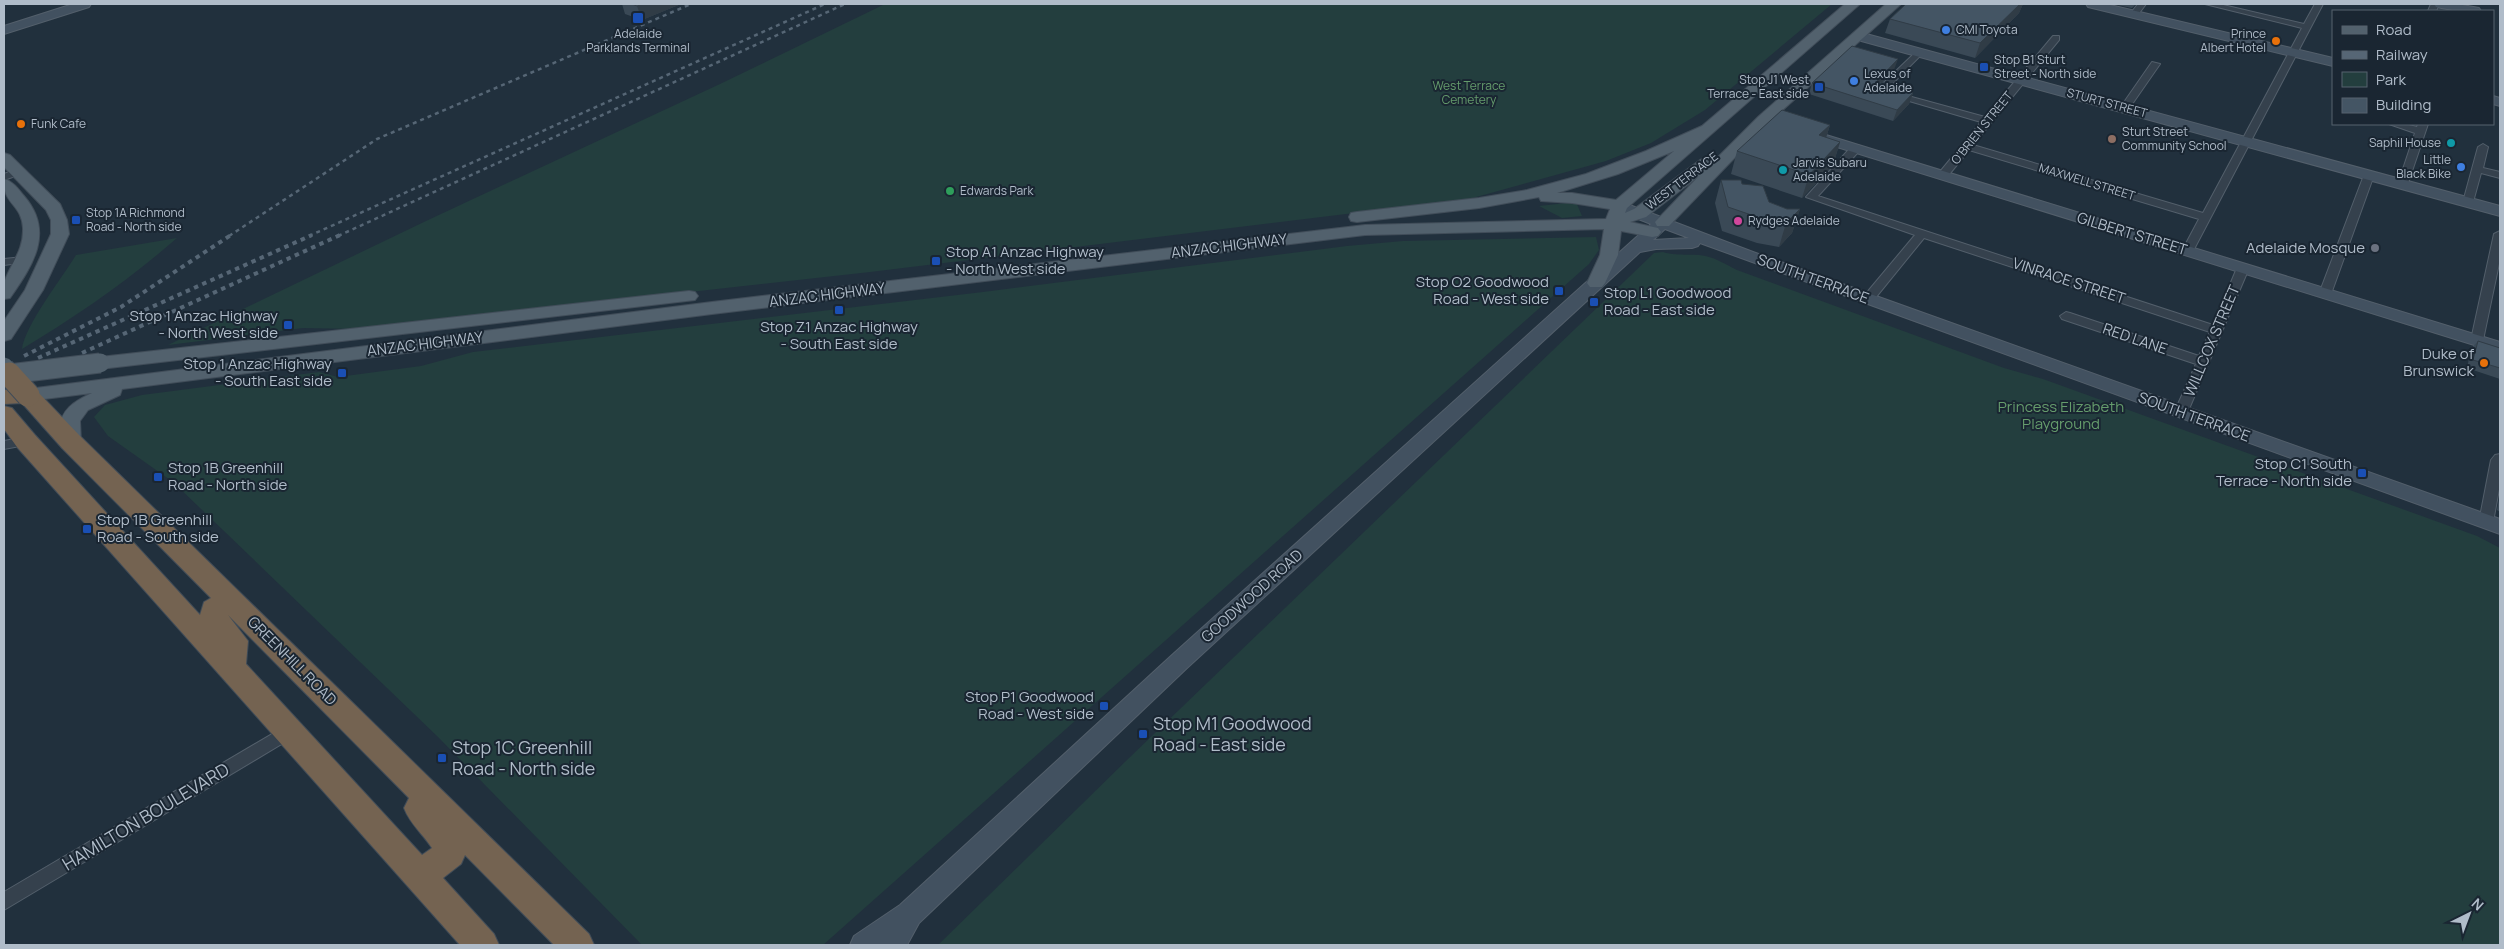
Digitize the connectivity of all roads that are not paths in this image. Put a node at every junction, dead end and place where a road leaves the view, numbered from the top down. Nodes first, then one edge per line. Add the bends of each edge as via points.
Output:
1 (86, 4) edge
2 (1853, 4) edge
3 (1894, 4) edge
4 (2092, 4) edge
5 (2209, 4) edge
6 (2319, 4) edge
7 (2441, 4) edge
8 (2138, 9) edge
9 (2470, 10) edge
10 (2307, 26) junction
11 (1827, 27) junction
12 (4, 30) edge
13 (1859, 36) junction
14 (2056, 38) dead end
15 (1919, 52) junction
16 (2292, 52) junction
17 (2332, 62) edge
18 (2155, 64) dead end
19 (2021, 80) junction
20 (2125, 108) junction
21 (1764, 120) junction
22 (1988, 121) junction
23 (1779, 125) edge
24 (2403, 125) edge
25 (2422, 127) edge
26 (1711, 128) junction
27 (1796, 130) edge
28 (2246, 141) junction
29 (1968, 146) junction
30 (1856, 148) junction
31 (2483, 148) dead end
32 (4, 158) edge
33 (2476, 169) junction
34 (20, 171) junction
35 (2369, 175) junction
36 (2500, 175) edge
37 (1943, 176) junction
38 (4, 177) edge
39 (4, 184) edge
40 (2403, 184) junction
41 (1514, 198) junction
42 (2468, 202) junction
43 (1619, 206) junction
44 (2500, 210) edge
45 (1640, 213) junction
46 (2207, 218) junction
47 (1613, 224) junction
48 (1658, 227) junction
49 (1922, 233) junction
50 (2500, 234) edge
51 (1692, 243) junction
52 (1634, 249) junction
53 (2188, 251) junction
54 (52, 254) junction
55 (1747, 255) junction
56 (23, 260) junction
57 (4, 262) edge
58 (2243, 268) junction
59 (1596, 283) junction
60 (4, 294) edge
61 (2325, 294) junction
62 (1868, 299) junction
63 (640, 310) junction
64 (2066, 316) dead end
65 (2217, 330) junction
66 (4, 335) edge
67 (2477, 340) junction
68 (2500, 348) edge
69 (2203, 362) junction
70 (6, 372) edge
71 (134, 382) junction
72 (38, 398) junction
73 (5, 409) edge
74 (2181, 413) junction
75 (71, 442) junction
76 (15, 443) edge
77 (2500, 458) edge
78 (2493, 524) edge
79 (230, 600) junction
80 (231, 667) junction
81 (288, 731) junction
82 (412, 781) junction
83 (420, 876) junction
84 (4, 902) edge
85 (910, 914) junction
86 (482, 945) edge
87 (578, 945) edge
88 (864, 945) edge
89 (892, 945) edge

1 - 12 main road
2 - 11 main road, WEST TERRACE
3 - 13 main road, WEST TERRACE
4 - 8 main road
5 - 10 street
6 - 10 street
7 - 9 main road
8 - 16 main road
10 - 16 street
11 - 13 main road
11 - 26 main road, WEST TERRACE
13 - 15 main road, STURT STREET
13 - 21 main road, WEST TERRACE
14 - 19 street, O'BRIEN STREET
15 - 19 main road, STURT STREET
15 - 22 street via 1880,91
16 - 17 main road
16 - 28 street
18 - 20 street
19 - 20 main road, STURT STREET
19 - 22 street, O'BRIEN STREET
20 - 28 main road, STURT STREET
21 - 23 main road
21 - 45 main road, WEST TERRACE
21 - 48 main road, WEST TERRACE
22 - 29 street, O'BRIEN STREET
24 - 25 street
25 - 40 street
26 - 41 main road, WEST TERRACE via 1611,171
26 - 43 main road, WEST TERRACE
27 - 30 main road, GILBERT STREET
28 - 35 main road, STURT STREET
28 - 46 street
29 - 37 street, O'BRIEN STREET
29 - 46 street, MAXWELL STREET
30 - 37 main road, GILBERT STREET
30 - 49 street, VINRACE STREET via 1811,197
31 - 33 street
32 - 34 main road
33 - 36 street
33 - 42 street
34 - 38 street
34 - 54 main road via 47,200 59,220 60,234
35 - 40 main road, STURT STREET
35 - 61 street
37 - 53 main road, GILBERT STREET
39 - 56 main road via 24,206 30,219 32,239
40 - 42 main road, STURT STREET
41 - 43 main road via 1572,198
41 - 63 main road, ANZAC HIGHWAY
42 - 44 main road, STURT STREET
43 - 45 main road, SOUTH TERRACE
43 - 47 main road
45 - 47 main road, WEST TERRACE
45 - 48 main road, SOUTH TERRACE
46 - 53 street
47 - 48 main road, ANZAC HIGHWAY
47 - 59 main road, GOODWOOD ROAD via 1609,255
47 - 63 main road, ANZAC HIGHWAY via 1365,230
48 - 51 main road, SOUTH TERRACE
48 - 52 main road, GOODWOOD ROAD
48 - 55 main road, SOUTH TERRACE
49 - 62 street
49 - 65 street, VINRACE STREET
50 - 67 street
51 - 52 main road via 1656,244
51 - 55 main road, SOUTH TERRACE
52 - 59 main road, GOODWOOD ROAD
53 - 58 main road, GILBERT STREET
54 - 56 main road
54 - 66 main road via 34,290
55 - 62 main road, SOUTH TERRACE
56 - 57 street
56 - 60 main road
58 - 61 main road, GILBERT STREET
58 - 65 street, WILLCOX STREET
59 - 85 main road, GOODWOOD ROAD via 1180,662
61 - 67 main road, GILBERT STREET
62 - 74 main road, SOUTH TERRACE
63 - 70 main road, ANZAC HIGHWAY, bridge
63 - 71 main road, ANZAC HIGHWAY
64 - 69 street, RED LANE
65 - 69 street, WILLCOX STREET
67 - 68 main road, GILBERT STREET
69 - 74 street, WILLCOX STREET
70 - 72 highway, GREENHILL ROAD, bridge
71 - 72 main road, ANZAC HIGHWAY
71 - 75 main road via 81,406 70,420
72 - 73 highway, ANZAC HIGHWAY
72 - 75 highway, GREENHILL ROAD
73 - 76 highway
74 - 78 main road, SOUTH TERRACE
75 - 79 highway, GREENHILL ROAD
76 - 80 highway
77 - 78 street
79 - 80 highway via 214,609 214,618 234,641
79 - 82 highway, GREENHILL ROAD
80 - 81 highway
81 - 83 highway
81 - 84 street, HAMILTON BOULEVARD
82 - 83 highway via 422,813 448,842 449,854
82 - 87 highway, GREENHILL ROAD
83 - 86 highway
85 - 88 main road, GOODWOOD ROAD
85 - 89 main road, GOODWOOD ROAD

